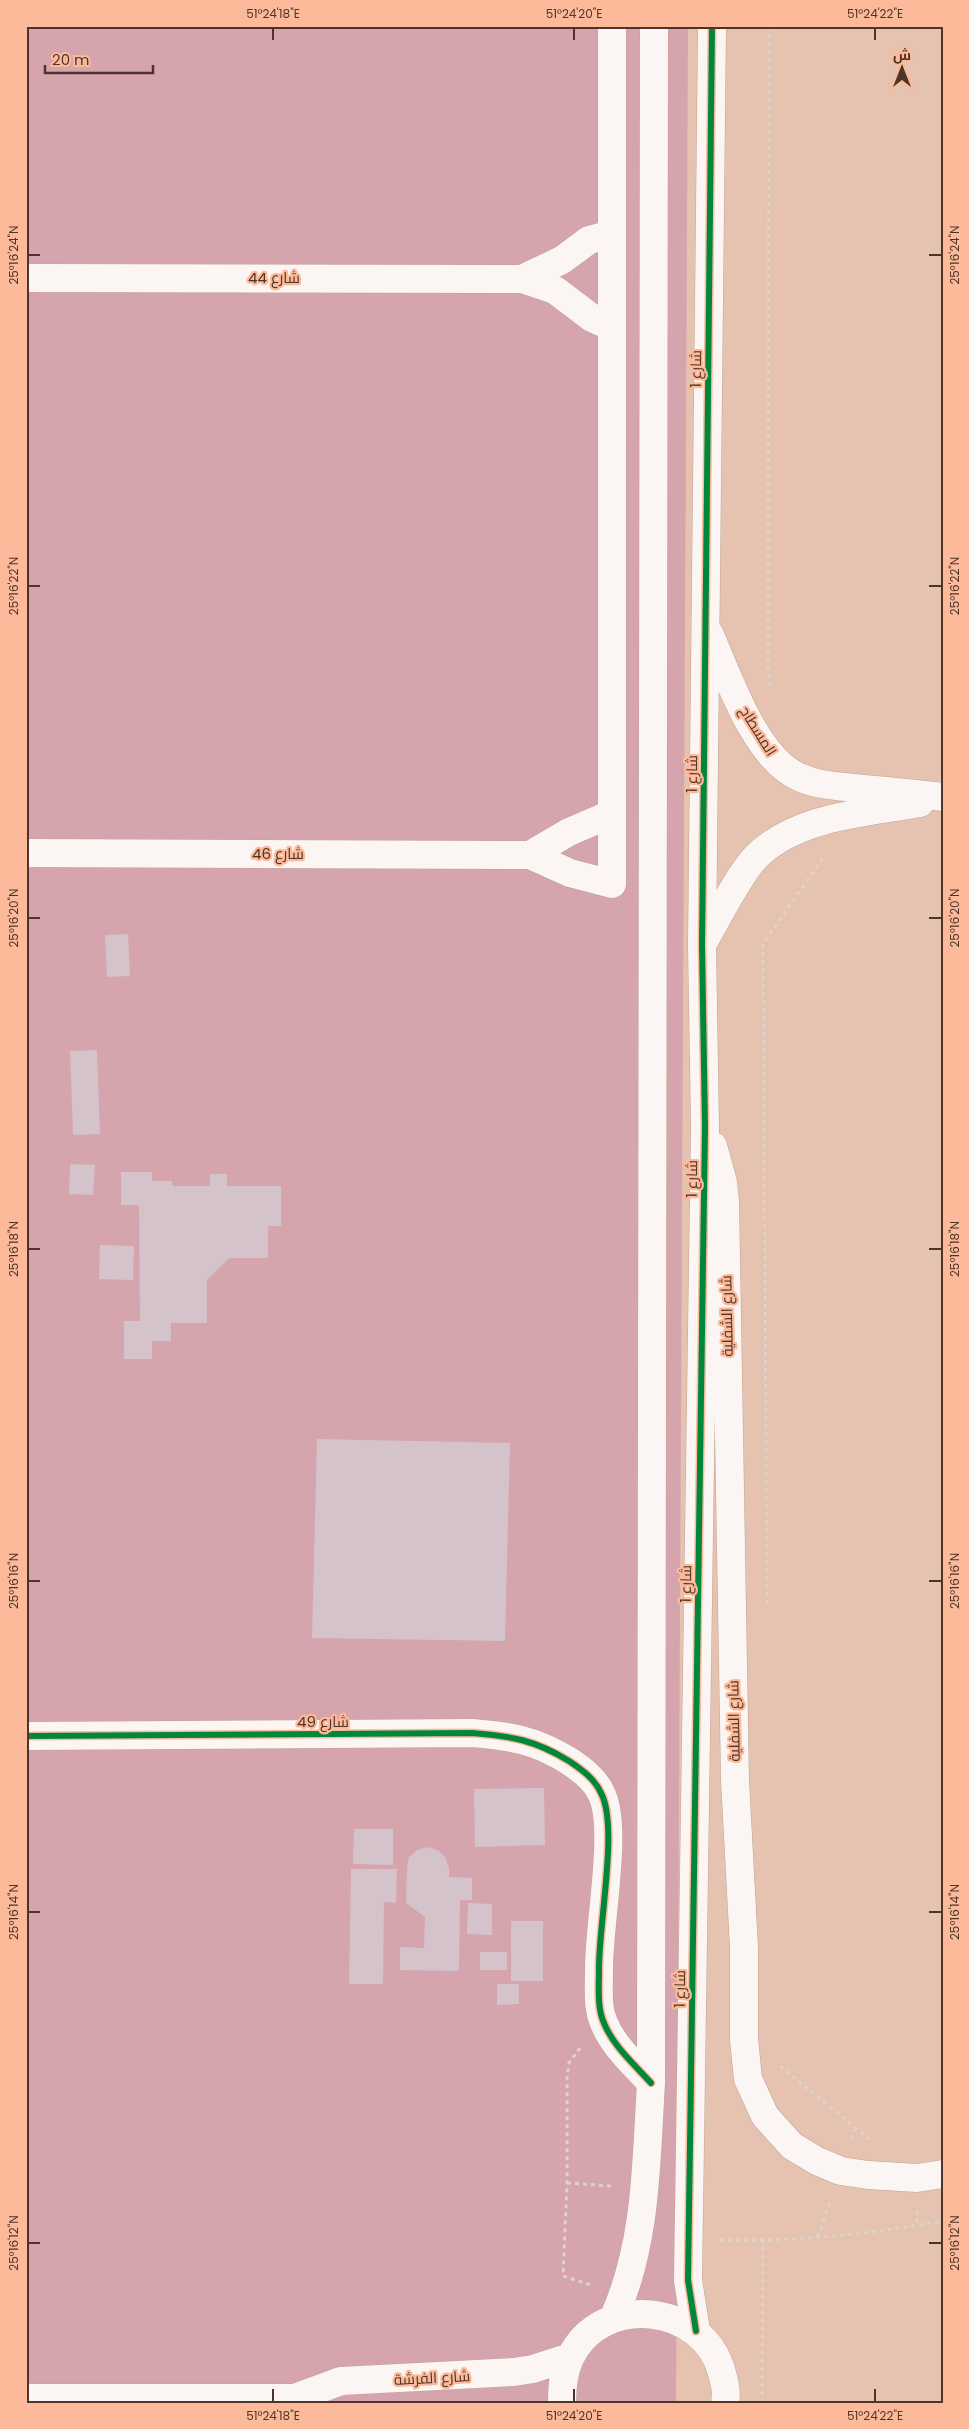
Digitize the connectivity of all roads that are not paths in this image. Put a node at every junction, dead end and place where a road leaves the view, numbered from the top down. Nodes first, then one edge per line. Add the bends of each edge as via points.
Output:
1 (612, 26) edge
2 (654, 26) edge
3 (712, 26) edge
4 (612, 234) junction
5 (26, 278) edge
6 (522, 279) junction
7 (612, 327) junction
8 (706, 626) junction
9 (943, 798) edge
10 (611, 814) junction
11 (26, 853) edge
12 (530, 855) junction
13 (702, 945) junction
14 (705, 1127) junction
15 (26, 1736) edge
16 (651, 2083) junction
17 (930, 2176) edge
18 (613, 2318) junction
19 (696, 2331) junction
20 (570, 2357) junction
21 (43, 2399) edge
22 (300, 2401) edge
23 (562, 2403) edge
24 (725, 2403) edge

1 - 4 street
2 - 16 street, شارع 1
3 - 8 street, شارع 1
4 - 6 street, شارع 44 via 590,240 556,263
4 - 7 street
5 - 6 street, شارع 44
6 - 7 street, شارع 44 via 555,290 592,318
7 - 10 street
8 - 9 street, المسطاح via 737,695 765,748 777,762 798,777 831,785
8 - 13 street, شارع 1
9 - 13 street, المسطاح via 800,827 756,858
10 - 12 street via 569,832
10 - 12 street, شارع 46 via 612,884 570,873
11 - 12 street, شارع 46
13 - 14 street, شارع 1
14 - 17 street, شارع الشفلية via 719,1164 725,1201 735,1780 748,2079 765,2116 792,2146 817,2161 841,2171 868,2175
14 - 19 street, شارع 1 via 688,2280
15 - 16 street, شارع 49 via 472,1733 520,1738 543,1746 583,1770 601,1792 607,1811 608,1833 598,1953 603,2023 615,2043
16 - 18 street, شارع 1 via 645,2188 637,2248 631,2274
18 - 19 street via 642,2313 671,2317
18 - 20 street via 588,2334
19 - 24 street via 719,2358 727,2392
20 - 22 street, شارع الفرشة via 514,2372 341,2381
20 - 23 street via 562,2382
21 - 22 street, شارع الفرشة

